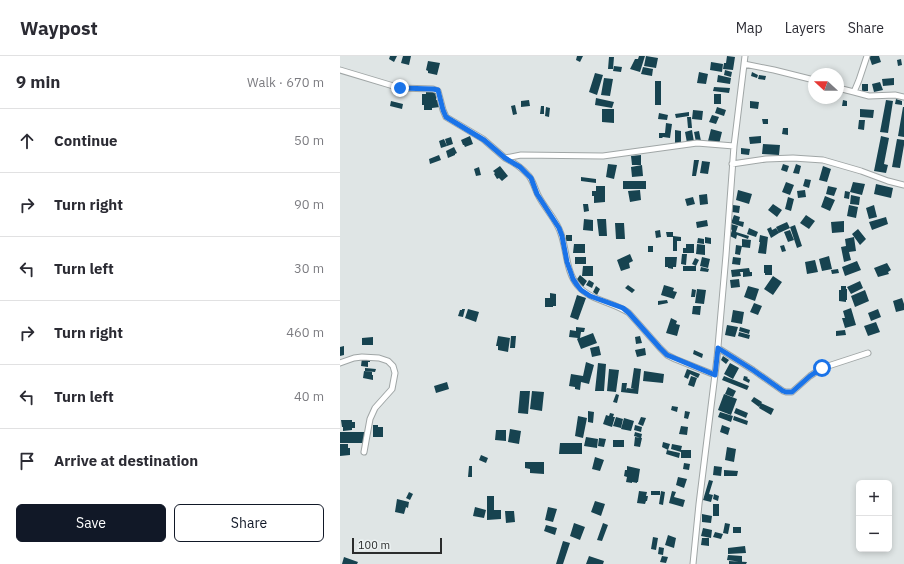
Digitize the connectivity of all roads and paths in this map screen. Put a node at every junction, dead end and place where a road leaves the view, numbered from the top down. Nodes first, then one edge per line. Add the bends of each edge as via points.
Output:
1 (745, 56) edge
2 (867, 56) edge
3 (744, 64) junction
4 (340, 70) edge
5 (808, 78) edge
6 (844, 90) edge
7 (854, 92) junction
8 (904, 97) edge
9 (734, 146) junction
10 (505, 158) junction
11 (732, 164) junction
12 (904, 184) edge
13 (718, 348) junction
14 (868, 353) dead end
15 (340, 363) edge
16 (715, 375) junction
17 (364, 452) dead end
18 (693, 564) edge

1 - 3 street
2 - 7 street
3 - 5 street
3 - 9 street
4 - 10 street via 400,88 438,90 446,117 484,140
6 - 7 street
7 - 8 street via 869,96
9 - 10 street via 697,143 603,156 521,155
9 - 11 street
10 - 16 street via 520,167 531,178 537,194 559,228 573,279 581,290 623,308 667,355
11 - 12 street via 766,159 823,160
11 - 13 street
13 - 14 street via 786,392 792,392 822,368
13 - 16 street
15 - 17 street via 354,358 379,358 388,361 395,373 392,389 376,408 370,420
16 - 18 street

